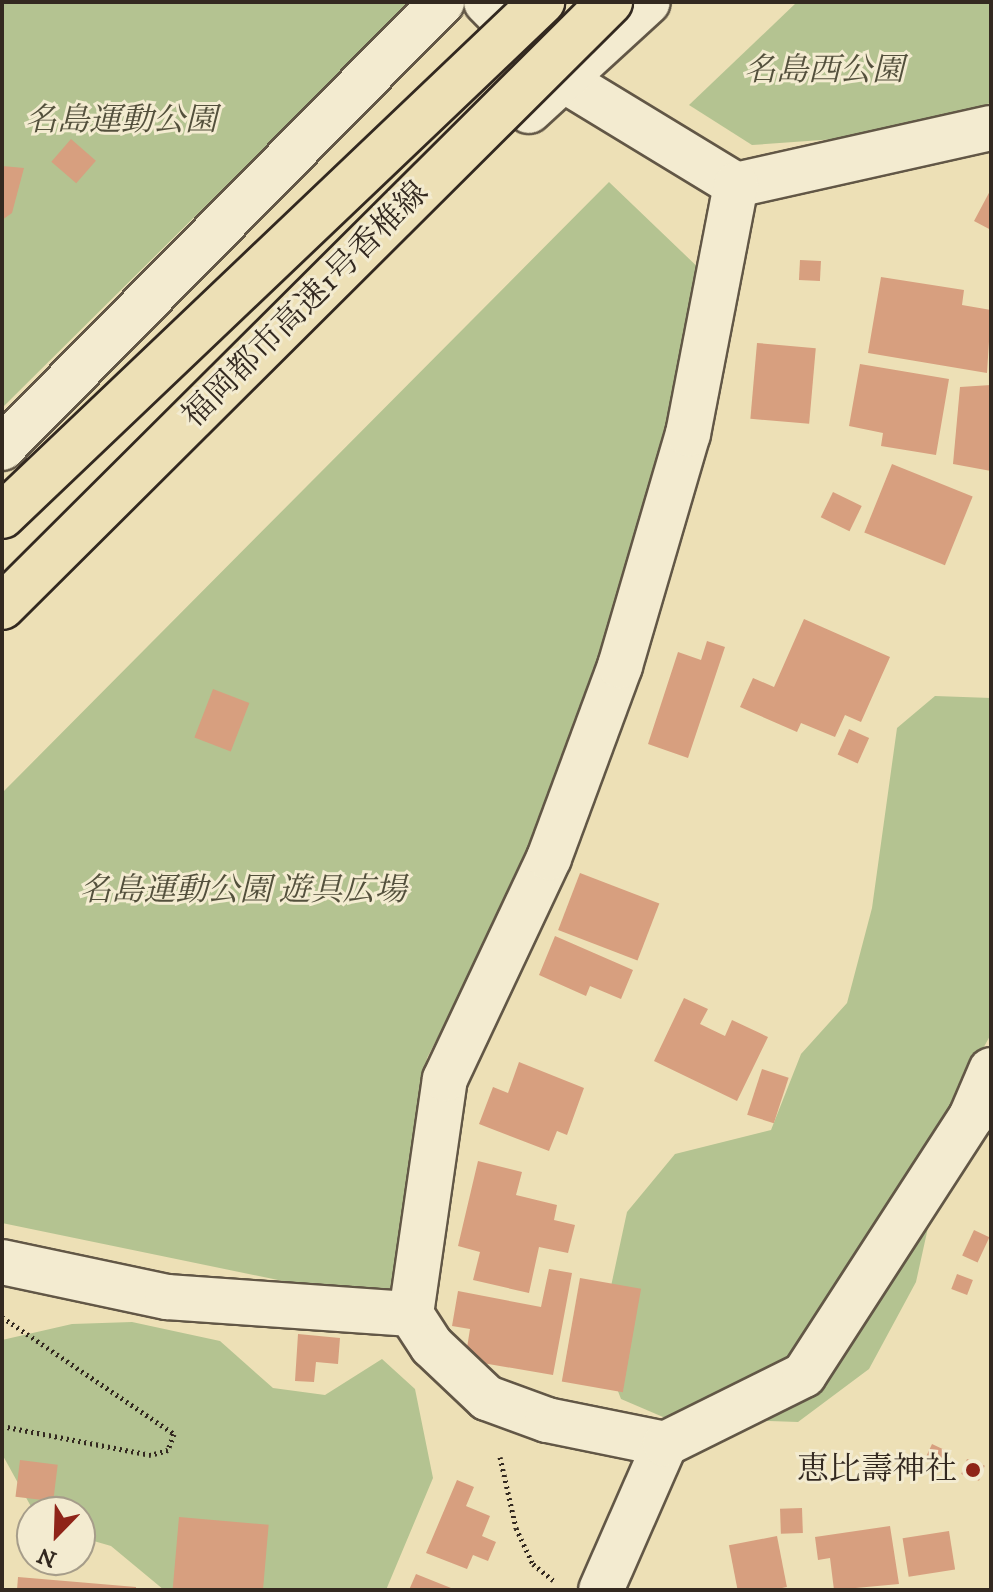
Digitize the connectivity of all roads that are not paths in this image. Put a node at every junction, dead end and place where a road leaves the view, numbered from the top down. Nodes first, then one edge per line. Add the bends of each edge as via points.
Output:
1 (442, 2) edge
2 (486, 2) edge
3 (542, 2) edge
4 (610, 2) edge
5 (648, 2) edge
6 (562, 79) junction
7 (991, 128) edge
8 (736, 185) junction
9 (2, 448) edge
10 (2, 516) edge
11 (2, 607) edge
12 (2, 624) edge
13 (991, 1070) edge
14 (2, 1262) edge
15 (411, 1314) junction
16 (665, 1444) junction
17 (601, 1590) edge

1 - 9 street
2 - 6 street
3 - 10 highway, 福岡都市高速1号香椎線, bridge
4 - 11 highway, 福岡都市高速1号香椎線, bridge
5 - 6 street
6 - 8 street
6 - 12 street
7 - 8 street
8 - 15 street via 688,434 620,666 549,858 445,1079
13 - 16 street via 971,1117 804,1375
14 - 15 street via 167,1297
15 - 16 street via 432,1346 487,1398 547,1420
16 - 17 street

